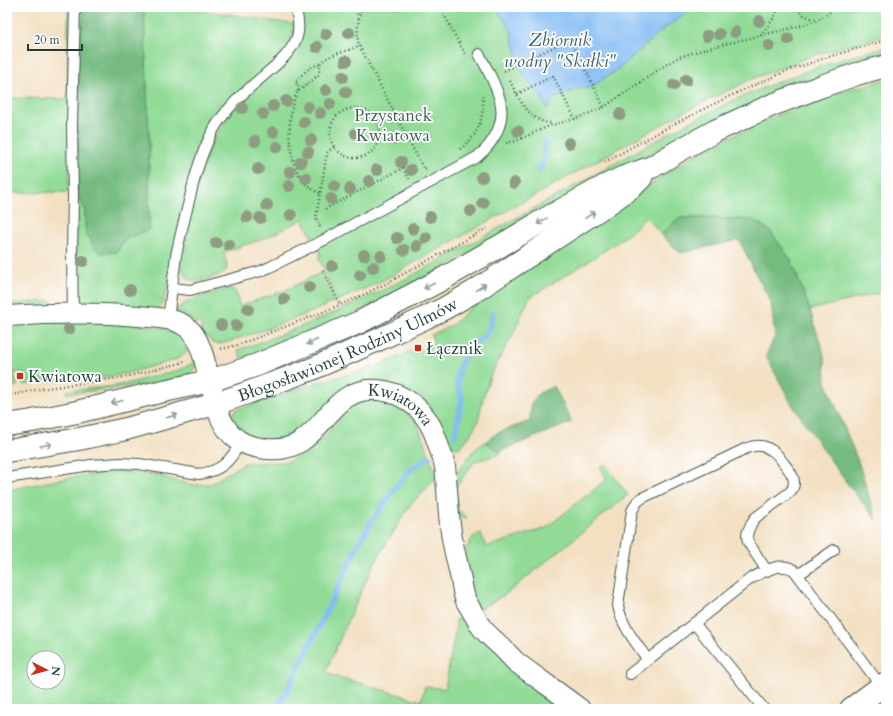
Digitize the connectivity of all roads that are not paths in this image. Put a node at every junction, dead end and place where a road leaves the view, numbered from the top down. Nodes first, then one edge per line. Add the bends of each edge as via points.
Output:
1 (75, 7) edge
2 (295, 7) edge
3 (479, 54) dead end
4 (886, 66) edge
5 (652, 167) junction
6 (172, 288) junction
7 (73, 313) junction
8 (7, 316) edge
9 (168, 319) junction
10 (210, 381) junction
11 (215, 404) junction
12 (7, 425) edge
13 (241, 442) junction
14 (7, 451) edge
15 (7, 478) edge
16 (834, 550) dead end
17 (767, 571) junction
18 (798, 575) junction
19 (694, 623) junction
20 (648, 660) junction
21 (630, 674) dead end
22 (884, 684) edge
23 (580, 709) edge
24 (764, 709) edge
25 (851, 709) edge

1 - 7 lane via 72,124
2 - 6 lane via 298,32 294,43 282,59 227,110 206,143 187,209
3 - 6 lane via 502,105 497,132 490,144 477,157 270,267 190,290
4 - 5 main road, Błogosławionej Rodziny Ulmów via 772,105 715,131
5 -> 10 main road, Błogosławionej Rodziny Ulmów via 605,186 439,281 360,322 257,366
11 -> 5 main road, Błogosławionej Rodziny Ulmów via 312,369 445,308 612,201 633,186
6 - 9 lane
7 - 8 street, Kwiatowa
7 - 9 street, Kwiatowa via 108,313
9 - 10 street, Kwiatowa via 181,324 192,333 200,348
10 - 11 street, Kwiatowa
10 -> 12 main road, Błogosławionej Rodziny Ulmów via 32,422
11 - 13 street, Kwiatowa via 227,430
14 -> 11 main road, Błogosławionej Rodziny Ulmów via 126,429
13 - 15 lane via 230,460 216,470 206,473 120,463
13 - 23 street, Kwiatowa via 254,447 272,449 291,447 309,436 338,404 363,390 390,392 406,399 428,420 435,432 445,467 451,535 466,601 482,628 515,661
16 - 18 lane
17 - 18 lane via 784,566 790,567
17 - 19 lane via 750,579
17 - 20 lane via 748,542 747,536 755,518 793,488 791,473 774,451 766,447 747,448 636,502 632,511 618,605 623,623
18 - 22 lane
19 - 20 lane
19 - 24 lane
20 - 21 lane
22 - 25 main road

